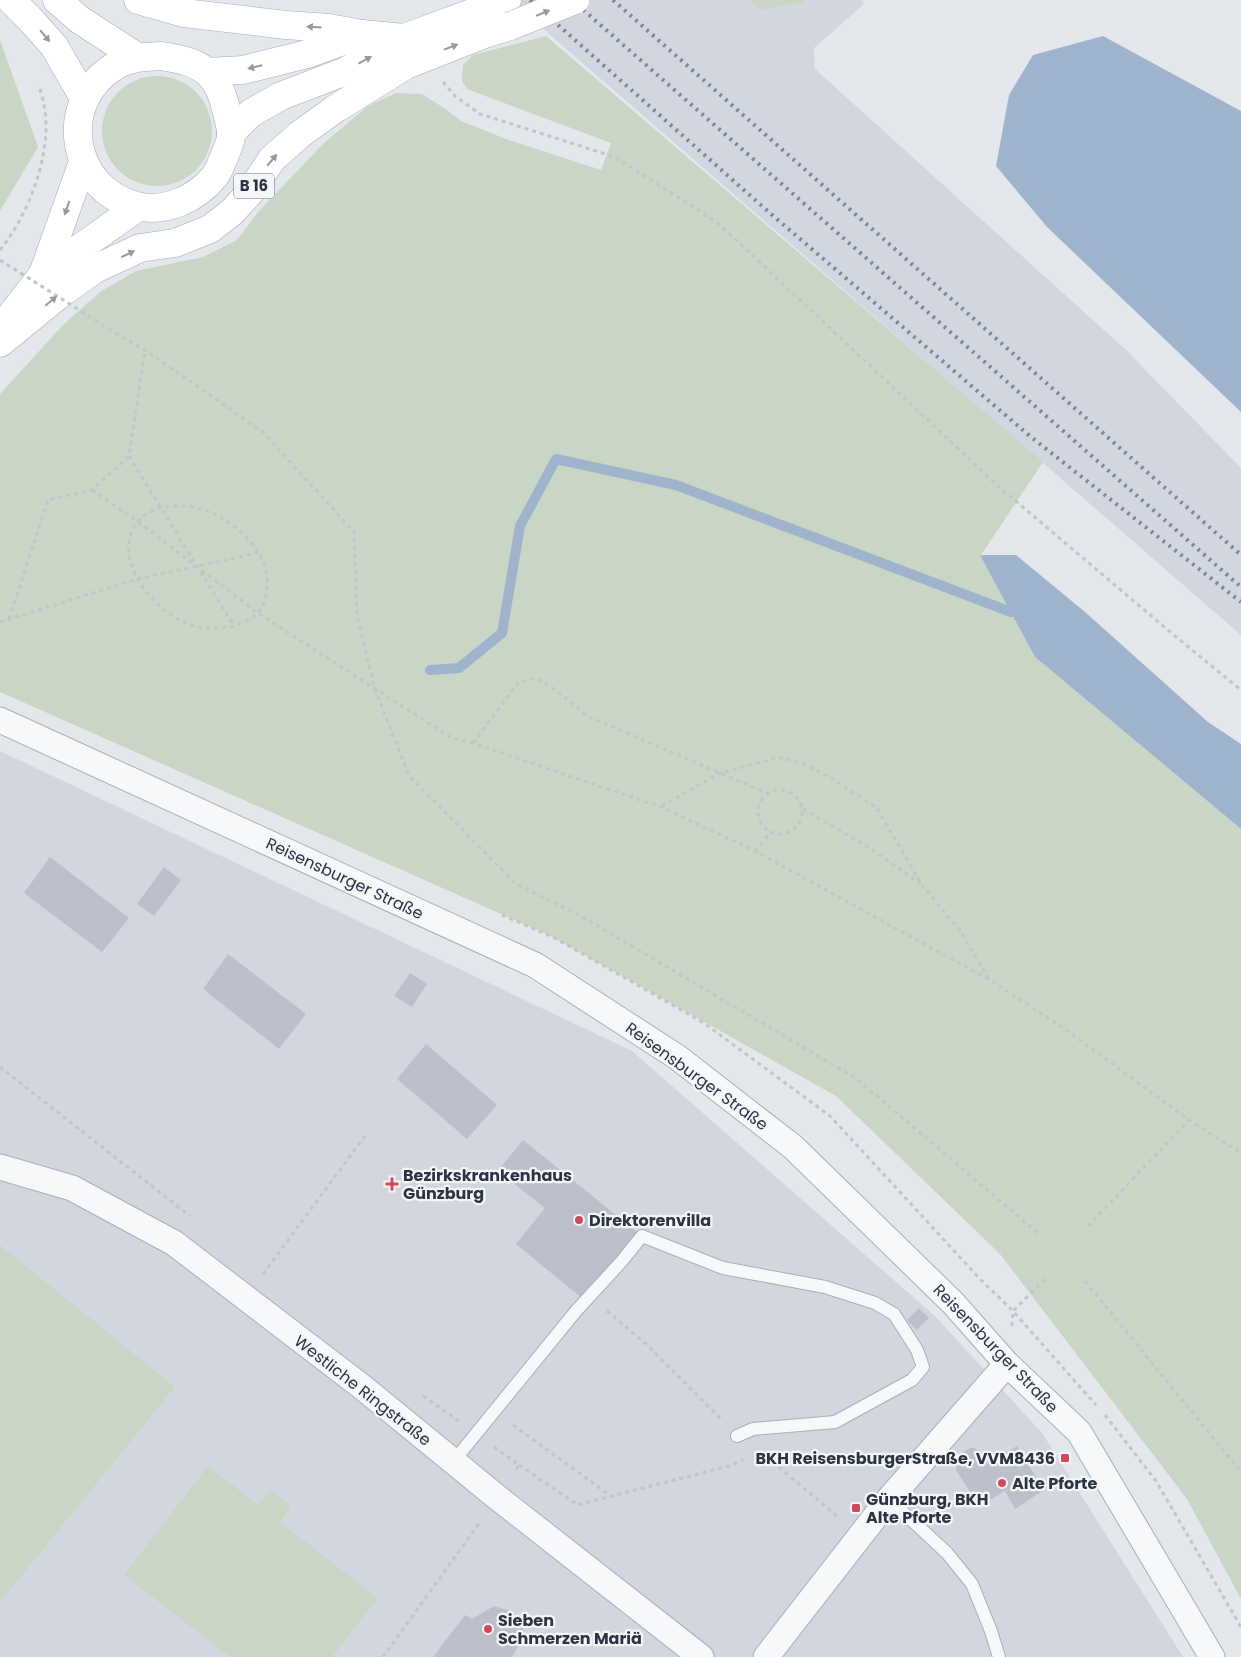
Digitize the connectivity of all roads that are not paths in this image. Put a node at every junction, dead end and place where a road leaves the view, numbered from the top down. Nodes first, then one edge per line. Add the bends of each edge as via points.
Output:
1 (12, 0) edge
2 (57, 0) edge
3 (138, 0) edge
4 (575, 0) edge
5 (503, 11) edge
6 (362, 34) junction
7 (404, 38) junction
8 (137, 57) junction
9 (207, 72) junction
10 (84, 98) junction
11 (231, 133) junction
12 (83, 162) junction
13 (138, 207) junction
14 (42, 274) junction
15 (0, 329) edge
16 (0, 343) edge
17 (0, 720) edge
18 (0, 1168) edge
19 (1007, 1364) junction
20 (737, 1436) road end
21 (453, 1462) junction
22 (889, 1499) junction
23 (701, 1657) edge
24 (766, 1657) edge
25 (999, 1657) edge
26 (1212, 1657) edge

1 -> 10 main road via 54,46
2 - 8 main road via 80,20
6 -> 3 main road via 184,12
5 -> 4 main road, bridge
5 - 7 main road
16 -> 5 main road, B 16 via 95,269 140,248 175,243 210,229 250,192 272,159 335,108
6 - 7 main road
6 -> 9 main road via 307,54 243,70
11 -> 7 main road via 252,113 281,96 346,70
8 - 9 main road, B 16 via 187,60
8 - 10 main road, B 16 via 115,65 97,80
9 - 11 main road, B 16 via 224,100
10 - 12 main road, B 16 via 77,130
11 - 13 main road, B 16 via 216,176 194,196 167,207
12 - 13 main road, B 16 via 96,182 115,198
12 -> 14 main road
13 - 14 main road
14 - 15 main road
17 - 19 street, Reisensburger Straße via 535,965 677,1057 793,1146 953,1303
18 - 21 street, Westliche Ringstraße via 72,1188 174,1243 361,1386
19 - 22 street
19 - 26 street, Reisensburger Straße via 1079,1432
20 - 21 lane via 753,1430 835,1422 912,1380 922,1366 917,1350 894,1314 875,1304 825,1288 723,1268 642,1236
21 - 23 street, Westliche Ringstraße
22 - 24 street
22 - 25 lane via 947,1553 972,1584

